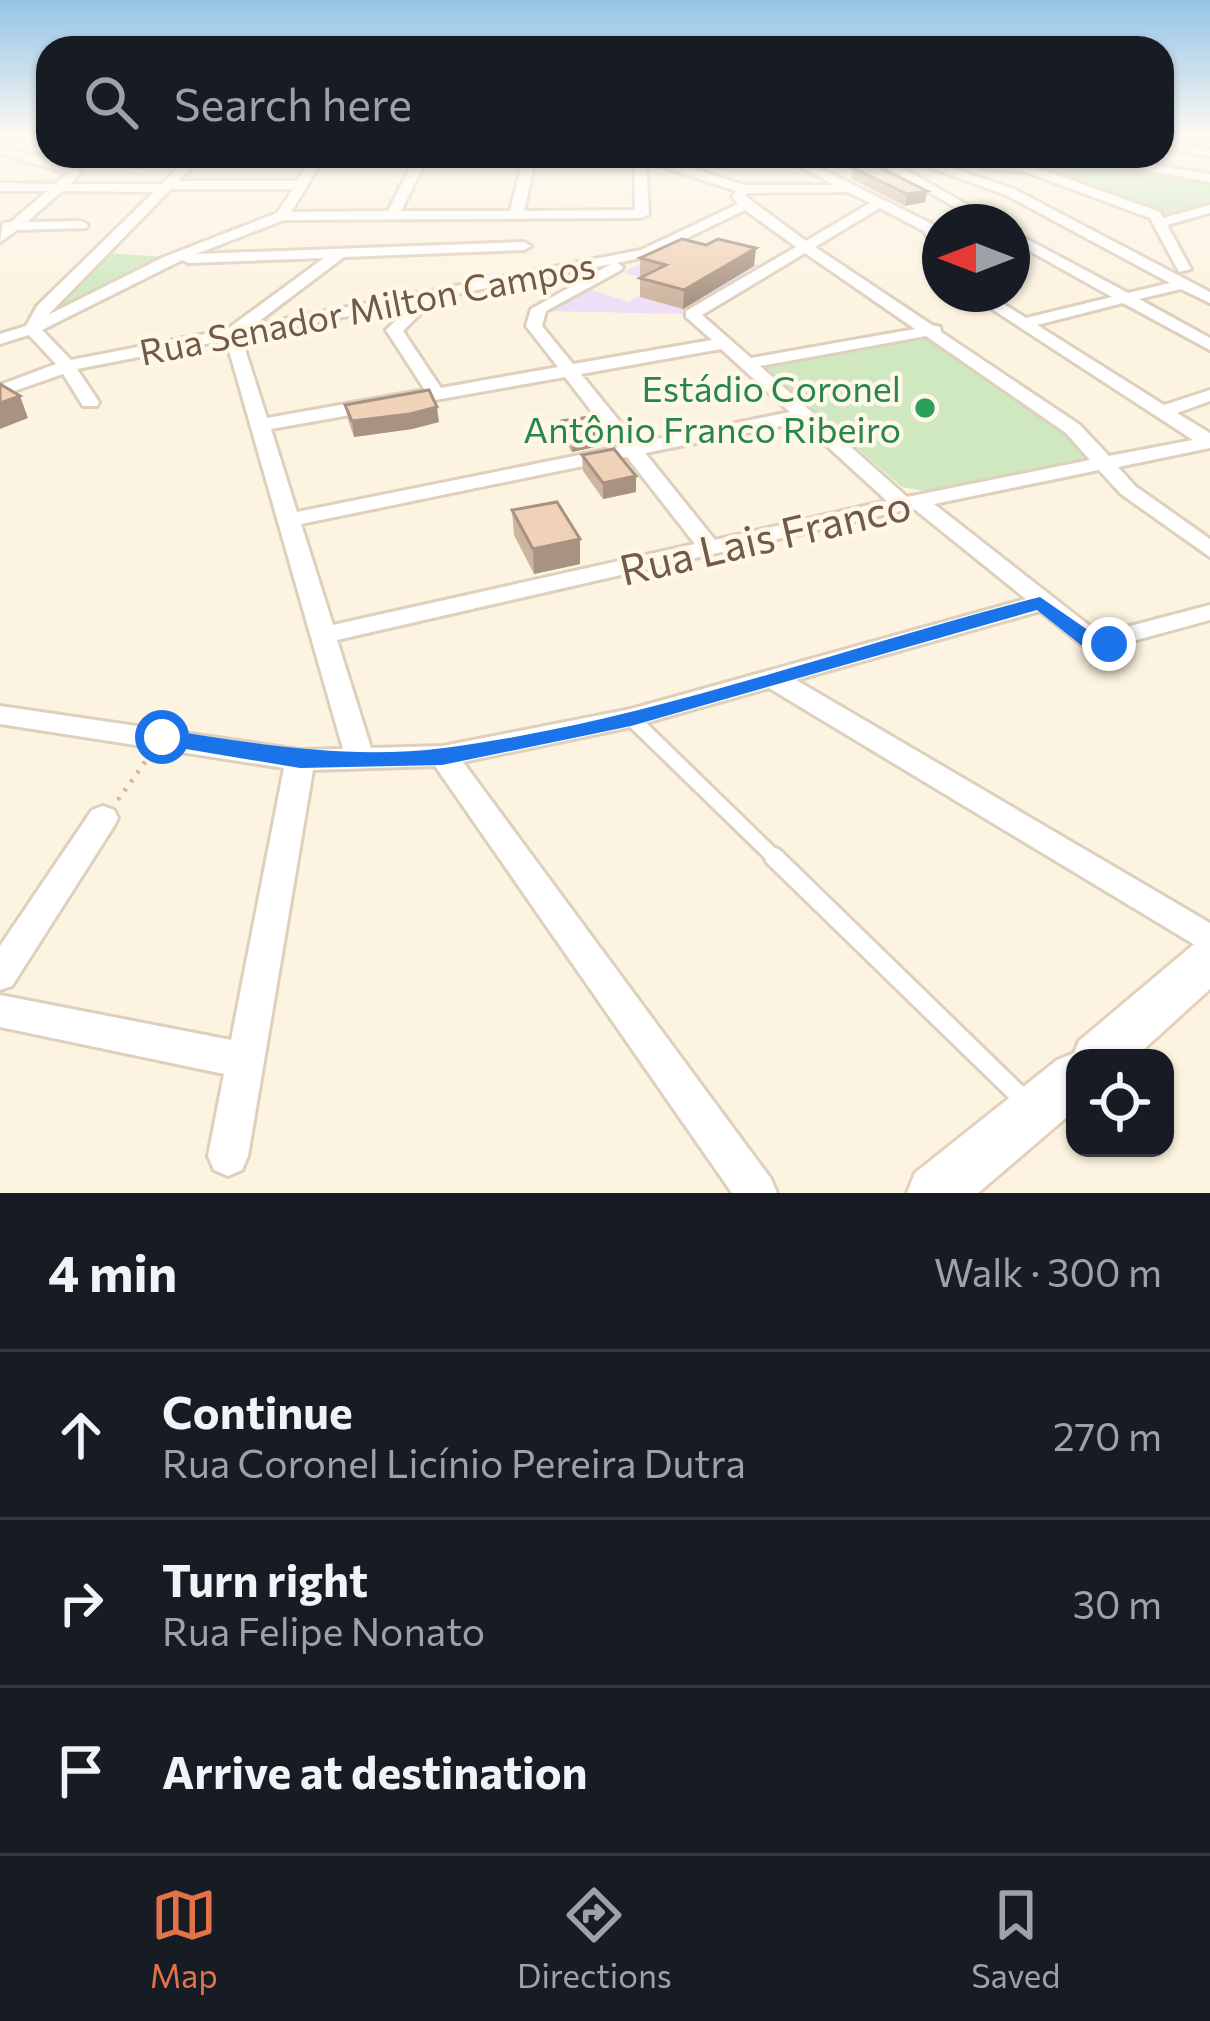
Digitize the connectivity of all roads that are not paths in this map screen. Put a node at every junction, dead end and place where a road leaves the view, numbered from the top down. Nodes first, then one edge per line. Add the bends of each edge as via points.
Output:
1 (53, 193) edge
2 (159, 193) edge
3 (296, 193) edge
4 (404, 193) edge
5 (521, 193) edge
6 (644, 193) edge
7 (718, 193) edge
8 (824, 193) edge
9 (855, 193) edge
10 (1011, 193) edge
11 (1088, 193) edge
12 (878, 204) junction
13 (743, 205) junction
14 (1210, 209) edge
15 (516, 215) junction
16 (282, 216) junction
17 (392, 216) junction
18 (1163, 222) junction
19 (922, 225) edge
20 (8, 226) edge
21 (127, 226) junction
22 (0, 238) edge
23 (524, 246) dead end
24 (1030, 246) edge
25 (806, 248) junction
26 (646, 253) junction
27 (339, 254) junction
28 (169, 260) junction
29 (1185, 273) junction
30 (1210, 281) edge
31 (432, 293) junction
32 (1119, 296) junction
33 (1210, 298) edge
34 (1006, 312) edge
35 (34, 323) junction
36 (1024, 323) junction
37 (934, 330) junction
38 (232, 333) junction
39 (0, 339) edge
40 (720, 344) junction
41 (1210, 345) edge
42 (745, 364) junction
43 (67, 366) junction
44 (569, 373) junction
45 (0, 391) edge
46 (436, 395) junction
47 (1210, 395) edge
48 (90, 402) dead end
49 (1162, 411) junction
50 (801, 416) junction
51 (260, 425) junction
52 (1210, 442) edge
53 (629, 450) junction
54 (1102, 462) junction
55 (910, 502) junction
56 (286, 520) junction
57 (710, 549) junction
58 (1210, 550) edge
59 (1040, 603) junction
60 (1210, 612) edge
61 (320, 636) junction
62 (775, 680) junction
63 (0, 715) edge
64 (631, 718) junction
65 (442, 757) junction
66 (300, 760) junction
67 (361, 760) junction
68 (103, 818) road end
69 (1210, 940) edge
70 (1210, 959) edge
71 (0, 975) edge
72 (0, 1012) edge
73 (1107, 1049) edge
74 (247, 1061) junction
75 (1055, 1095) edge
76 (228, 1156) dead end
77 (757, 1193) edge
78 (935, 1193) edge

1 - 20 street
2 - 21 street
3 - 16 street
4 - 17 street
5 - 15 street
6 - 15 street via 645,211 636,215
7 - 13 street
8 - 13 street
9 - 12 street
10 - 29 street
11 - 18 street
12 - 19 street
12 - 25 street
13 - 25 street
13 - 26 street, Rua Senador Milton Campos
14 - 18 street
15 - 17 street
16 - 17 street
16 - 28 street
18 - 29 street
20 - 21 street
20 - 22 street
21 - 35 street
23 - 27 street
24 - 32 street
25 - 37 street
25 - 40 street via 692,314
26 - 31 street, Rua Senador Milton Campos
26 - 44 street via 539,309 534,326
27 - 28 street
27 - 38 street
28 - 35 street
29 - 30 street
29 - 32 street
29 - 33 street
31 - 38 street, Rua Senador Milton Campos
31 - 46 street via 394,330
32 - 36 street
32 - 41 street
34 - 36 street
35 - 39 street
35 - 43 street
36 - 49 street
37 - 42 street
37 - 54 street via 1073,429
38 - 43 street, Rua Senador Milton Campos
38 - 51 street
40 - 42 street
40 - 44 street
42 - 50 street
43 - 45 street, Rua Senador Milton Campos
43 - 48 street
44 - 46 street
44 - 53 street
46 - 51 street
47 - 49 street
49 - 52 street
50 - 53 street
50 - 55 street
51 - 56 street
52 - 54 street, Rua Lais Franco
53 - 56 street
53 - 57 street
54 - 55 street, Rua Lais Franco
54 - 58 street
55 - 57 street, Rua Lais Franco
55 - 59 street
56 - 61 street
57 - 61 street, Rua Lais Franco
59 - 60 street via 1089,640 1109,644
59 - 62 street
61 - 67 street
62 - 64 street
62 - 69 street
63 - 66 street
64 - 65 street
64 - 75 lane
65 - 67 street
65 - 77 street
66 - 67 street
66 - 74 street
68 - 71 street
70 - 73 street
72 - 74 street
74 - 76 street
75 - 78 street

